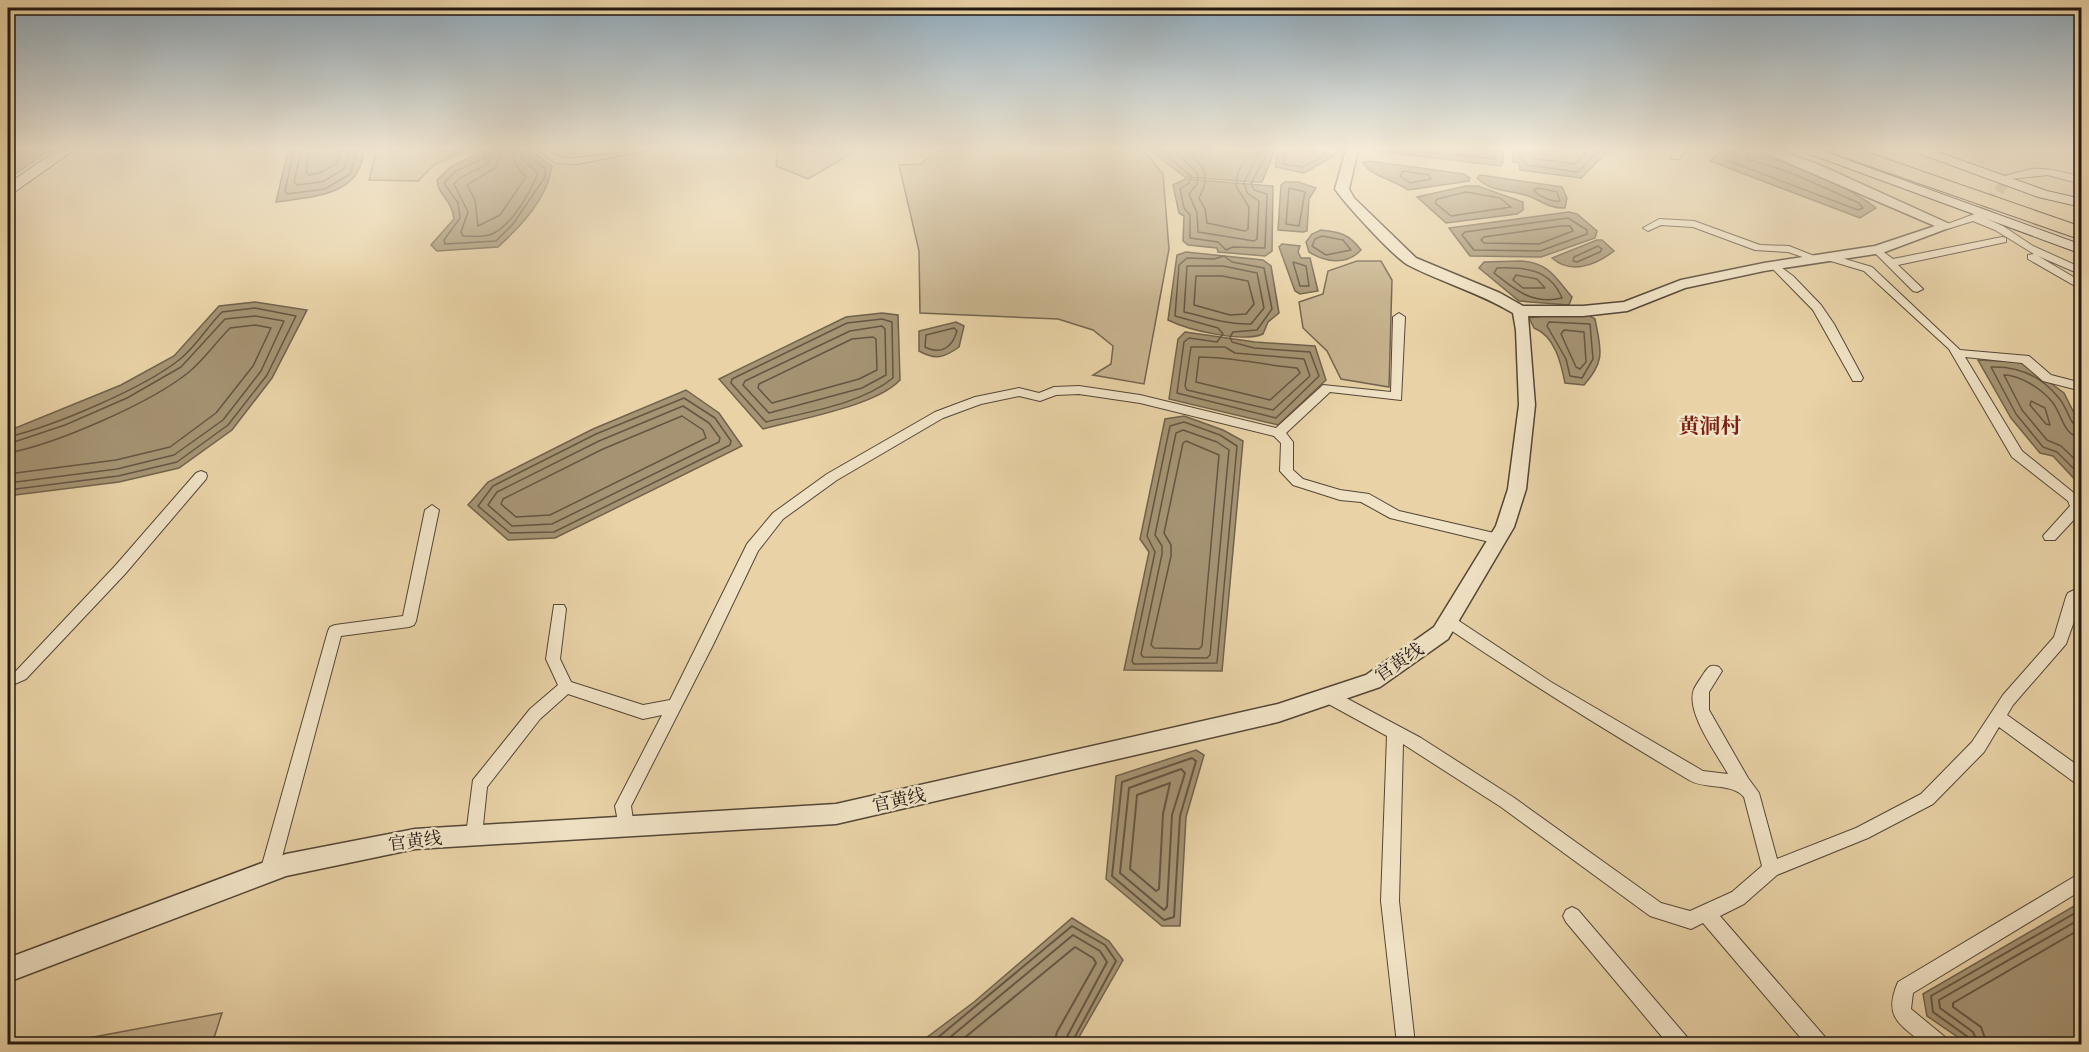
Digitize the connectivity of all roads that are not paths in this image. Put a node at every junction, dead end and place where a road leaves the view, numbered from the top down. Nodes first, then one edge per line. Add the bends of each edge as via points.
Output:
1 (1348, 199) edge
2 (1886, 199) edge
3 (1941, 199) edge
4 (1974, 199) edge
5 (1981, 199) edge
6 (2019, 199) edge
7 (2058, 199) edge
8 (2065, 199) edge
9 (2082, 203) edge
10 (2082, 207) edge
11 (2082, 221) edge
12 (1947, 226) junction
13 (1648, 228) dead end
14 (2082, 234) edge
15 (2007, 238) junction
16 (2082, 242) edge
17 (1877, 250) junction
18 (2082, 250) edge
19 (1823, 258) junction
20 (1890, 263) junction
21 (1774, 265) junction
22 (2082, 272) edge
23 (2082, 287) edge
24 (1917, 288) dead end
25 (1520, 311) junction
26 (1399, 317) dead end
27 (1956, 353) junction
28 (1857, 378) dead end
29 (2082, 387) edge
30 (1278, 433) junction
31 (201, 476) dead end
32 (432, 510) dead end
33 (2050, 536) dead end
34 (1498, 539) junction
35 (2082, 591) edge
36 (559, 609) dead end
37 (1448, 621) junction
38 (1714, 671) dead end
39 (8, 681) edge
40 (566, 687) junction
41 (1328, 696) junction
42 (673, 706) junction
43 (1997, 717) junction
44 (1395, 732) junction
45 (2082, 781) edge
46 (1742, 783) junction
47 (626, 826) junction
48 (474, 836) junction
49 (1771, 869) junction
50 (269, 872) junction
51 (2082, 880) edge
52 (1706, 913) junction
53 (1572, 916) dead end
54 (8, 970) edge
55 (1406, 1044) edge
56 (1680, 1044) edge
57 (1818, 1044) edge
58 (1938, 1044) edge

1 - 25 street via 1411,261 1495,296
2 - 12 street
3 - 18 main road
4 - 16 highway
5 - 14 highway
6 - 11 highway
7 - 10 main road
8 - 9 main road
12 - 15 street via 1977,217
12 - 17 street
13 - 19 street via 1659,222 1694,224 1759,248 1789,249
15 - 20 street
15 - 22 street
15 - 23 street
17 - 19 street
17 - 20 street
19 - 21 street
19 - 27 street via 1868,269
20 - 24 street
21 - 25 street via 1681,284 1627,306
21 - 28 street via 1808,295 1842,348 1845,364
25 - 34 street, 官黄线 via 1527,405 1517,489
26 - 30 street via 1397,396 1327,388
27 - 29 street via 2025,359 2047,378
27 - 33 street via 2017,454 2073,498 2077,507
30 - 34 street via 1287,442 1287,471 1298,482 1340,495 1364,497 1395,516
30 - 42 street via 1140,399 1079,390 1054,391 1040,397 1019,392 979,400 939,415 832,477 778,516 752,548
31 - 39 street via 120,570 21,675
32 - 50 street via 409,621 335,631
34 - 37 street, 官黄线
35 - 43 street via 2073,597 2061,640
36 - 40 street via 553,660
37 - 41 street, 官黄线 via 1441,633 1372,681
37 - 46 street via 1546,686 1700,778
38 - 46 street via 1701,691 1701,711
40 - 42 street via 643,712
40 - 48 street via 535,714 479,785
41 - 44 street
41 - 47 street, 官黄线 via 1278,713 836,814
42 - 47 street via 623,806
43 - 45 street
43 - 49 street via 1978,747 1927,800
44 - 52 street via 1507,802 1656,910 1691,920
44 - 55 street via 1390,901
46 - 49 street via 1751,793
47 - 48 street, 官黄线
48 - 50 street, 官黄线 via 415,839 286,865
49 - 52 street via 1738,898
50 - 54 street, 官黄线
51 - 58 street via 1904,988 1901,1013
52 - 57 street
53 - 56 street

